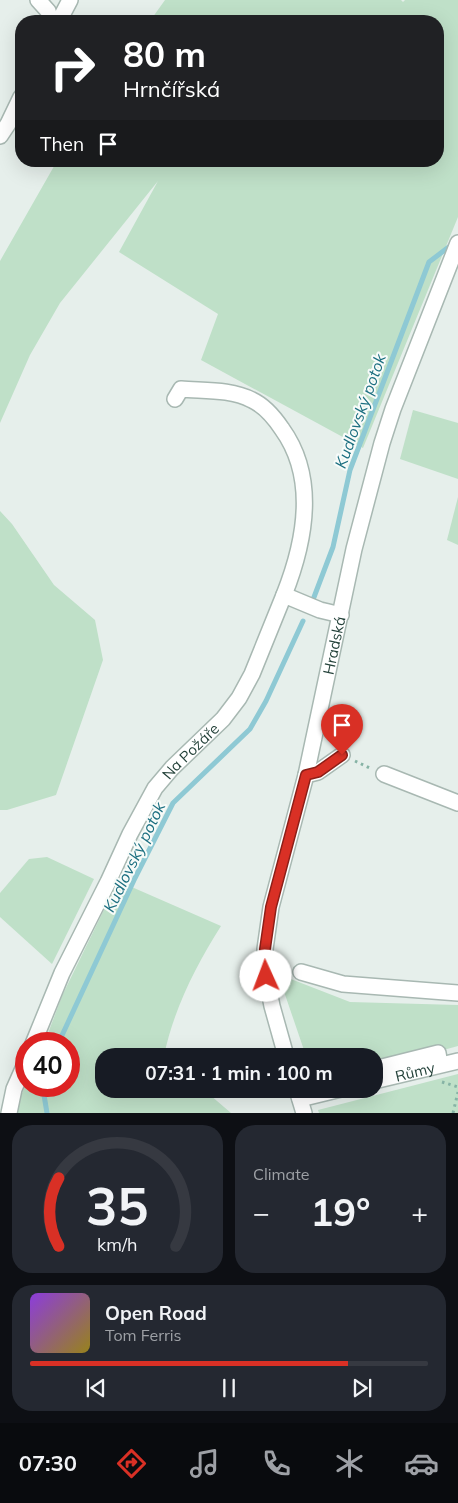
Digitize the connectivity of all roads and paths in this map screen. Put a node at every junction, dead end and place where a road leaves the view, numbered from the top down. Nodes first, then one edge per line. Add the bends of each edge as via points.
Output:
1 (38, 0) edge
2 (70, 0) edge
3 (49, 15) edge
4 (62, 15) edge
5 (15, 109) edge
6 (0, 136) edge
7 (456, 247) edge
8 (176, 399) dead end
9 (284, 596) junction
10 (340, 615) junction
11 (342, 755) joint
12 (384, 774) joint
13 (306, 775) junction
14 (458, 803) edge
15 (301, 972) dead end
16 (458, 993) edge
17 (38, 1032) edge
18 (284, 1048) edge
19 (458, 1061) edge
20 (440, 1064) junction
21 (383, 1067) edge
22 (383, 1079) edge
23 (15, 1087) edge
24 (458, 1092) edge
25 (8, 1113) edge
26 (453, 1113) edge

1 - 3 street
2 - 4 street
5 - 6 street
7 - 10 street, Hradská via 382,443
8 - 9 street, Na Požáře via 181,389 242,396 264,408 285,434 299,463 305,514 297,557
9 - 10 street
9 - 17 street, Na Požáře via 239,698 223,719 155,788 62,973
10 - 13 street, Hradská
11 - 12 path
11 - 13 street via 318,772
12 - 14 street
13 - 18 street, Hradská via 271,907 265,949 268,990
15 - 16 street via 342,984
19 - 20 street, Růmy
20 - 21 street via 438,1053
20 - 22 street, Růmy
23 - 25 street
24 - 26 path

